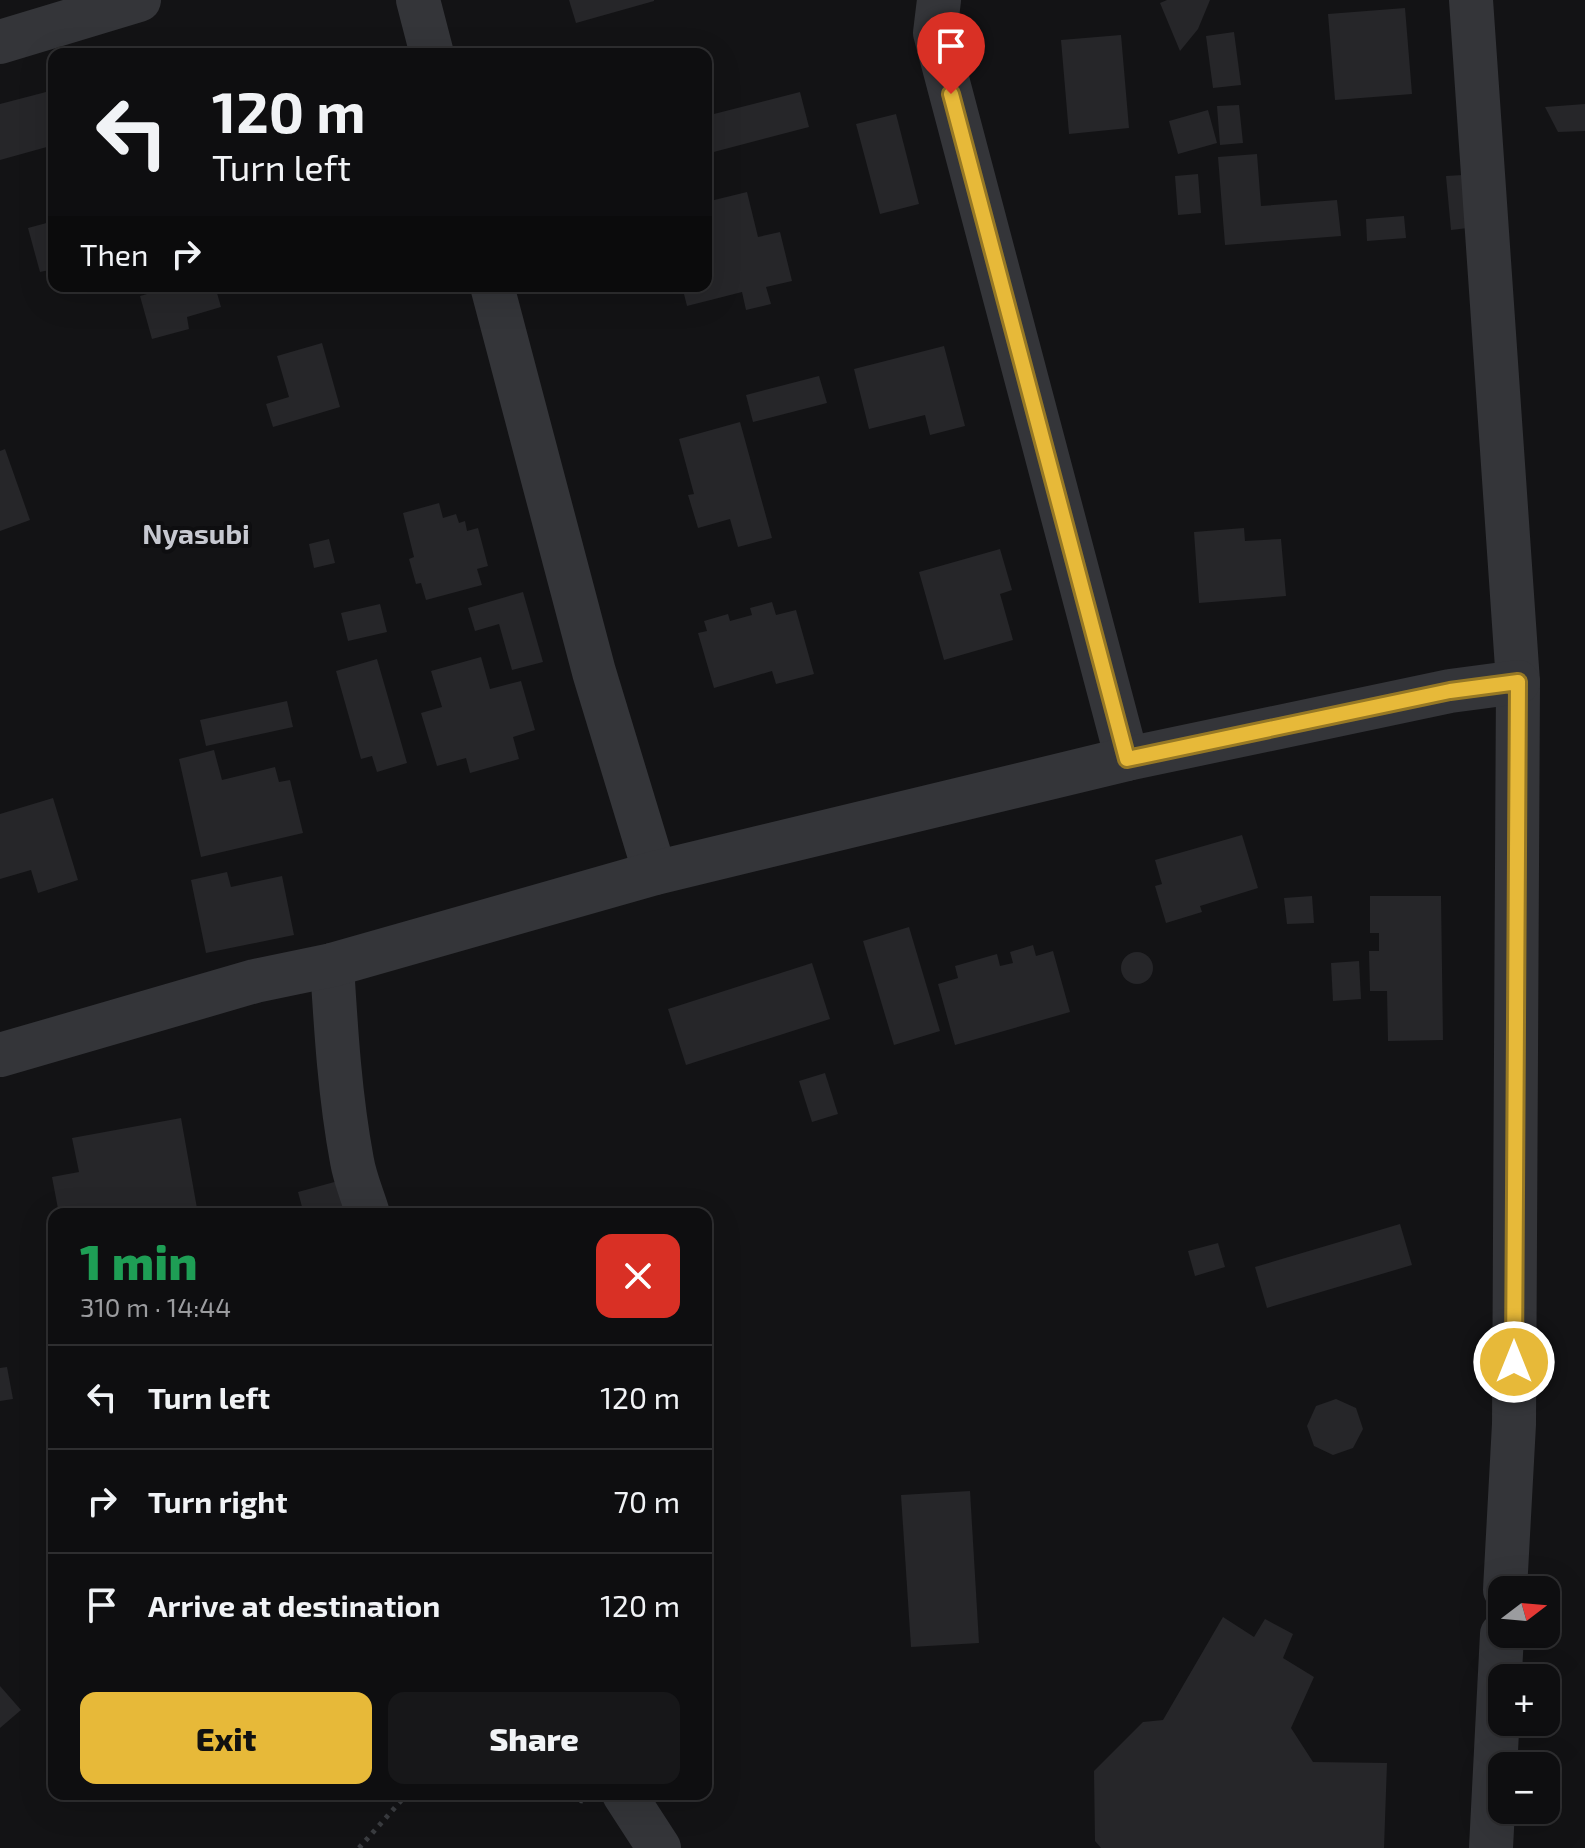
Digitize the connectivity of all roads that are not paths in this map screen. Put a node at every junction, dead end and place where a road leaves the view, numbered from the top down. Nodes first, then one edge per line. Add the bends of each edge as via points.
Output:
1 (139, 0) edge
2 (418, 0) edge
3 (939, 0) edge
4 (1471, 0) edge
5 (0, 42) edge
6 (430, 48) edge
7 (494, 292) edge
8 (1518, 682) junction
9 (1127, 759) junction
10 (655, 873) junction
11 (332, 965) junction
12 (0, 1055) edge
13 (366, 1208) edge
14 (1506, 1576) edge
15 (1501, 1648) edge
16 (628, 1800) edge
17 (659, 1848) edge
18 (1491, 1848) edge

1 - 5 street
2 - 6 street
3 - 9 street via 935,33
4 - 8 street
7 - 10 street via 594,672
8 - 9 street via 1450,691
8 - 14 street via 1514,1424
9 - 10 street
10 - 11 street
11 - 12 street via 255,981
11 - 13 street via 347,1129
15 - 18 street
16 - 17 street

